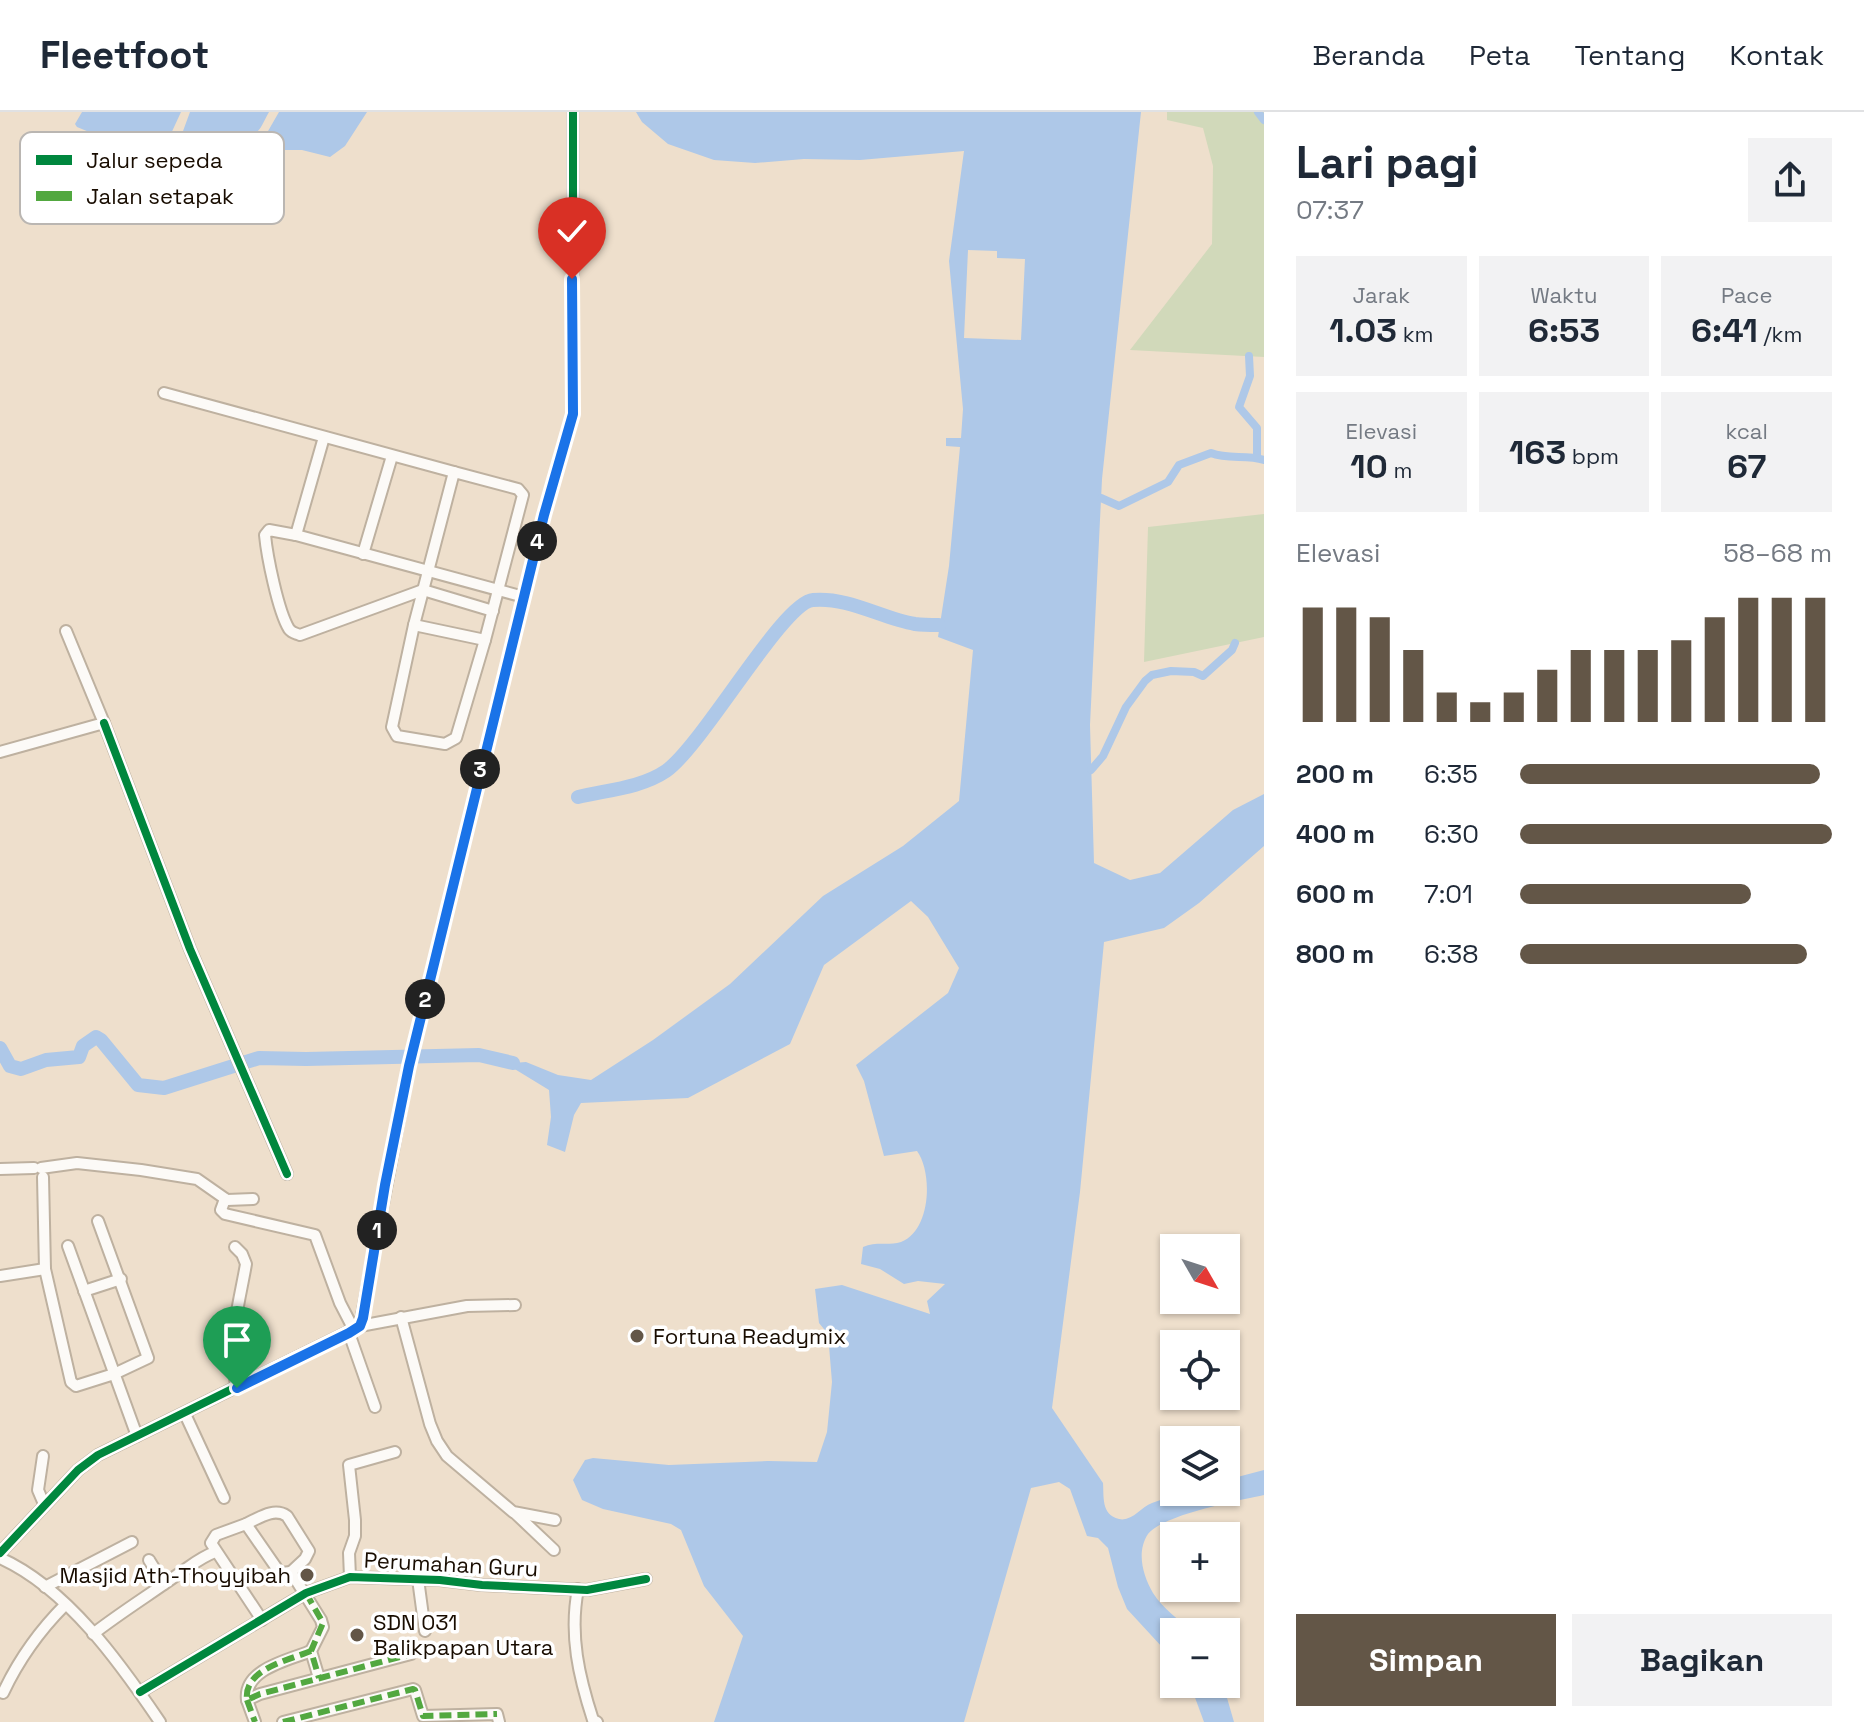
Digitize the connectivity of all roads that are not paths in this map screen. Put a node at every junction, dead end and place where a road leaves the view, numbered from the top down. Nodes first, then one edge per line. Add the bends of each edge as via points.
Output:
1 (573, 112) edge
2 (164, 393) dead end
3 (324, 437) junction
4 (392, 456) junction
5 (454, 472) junction
6 (296, 535) junction
7 (363, 554) junction
8 (430, 569) junction
9 (423, 590) junction
10 (499, 590) junction
11 (524, 597) junction
12 (493, 611) junction
13 (414, 625) junction
14 (66, 631) dead end
15 (485, 640) junction
16 (104, 723) junction
17 (0, 752) edge
18 (0, 1169) edge
19 (39, 1171) junction
20 (287, 1174) dead end
21 (225, 1199) junction
22 (253, 1199) dead end
23 (98, 1221) dead end
24 (68, 1246) dead end
25 (235, 1247) dead end
26 (45, 1269) junction
27 (0, 1276) edge
28 (121, 1279) junction
29 (84, 1291) junction
30 (515, 1305) dead end
31 (401, 1317) junction
32 (354, 1330) junction
33 (114, 1374) junction
34 (237, 1388) junction
35 (375, 1407) dead end
36 (185, 1414) junction
37 (137, 1436) junction
38 (395, 1452) dead end
39 (43, 1456) dead end
40 (224, 1498) dead end
41 (44, 1504) junction
42 (513, 1512) junction
43 (555, 1520) dead end
44 (246, 1524) junction
45 (132, 1542) dead end
46 (554, 1550) dead end
47 (215, 1552) junction
48 (0, 1556) edge
49 (149, 1560) dead end
50 (291, 1572) junction
51 (350, 1577) junction
52 (418, 1579) junction
53 (646, 1579) dead end
54 (164, 1584) junction
55 (45, 1587) junction
56 (578, 1589) junction
57 (306, 1593) junction
58 (65, 1605) junction
59 (262, 1620) junction
60 (425, 1631) dead end
61 (93, 1634) junction
62 (311, 1651) junction
63 (411, 1654) dead end
64 (319, 1678) junction
65 (140, 1692) junction
66 (3, 1693) dead end
67 (247, 1700) junction
68 (591, 1721) edge
69 (160, 1722) edge
70 (255, 1722) edge
71 (283, 1722) edge
72 (499, 1722) edge

1 - 11 street via 575,399
2 - 3 street
3 - 4 street
3 - 6 street
4 - 5 street
4 - 7 street
5 - 8 street
5 - 10 street via 522,492
6 - 7 street
6 - 9 street via 269,530 265,537 274,585 295,633
7 - 8 street
8 - 9 street
8 - 10 street
9 - 12 street
9 - 13 street
10 - 11 street
10 - 12 street
11 - 32 street via 409,1066
12 - 15 street
13 - 15 street
13 - 15 street via 392,722 397,736 445,744 456,738
14 - 16 street
16 - 17 street
16 - 20 street via 190,949
18 - 19 street
19 - 21 street via 87,1164 197,1179
19 - 26 street
21 - 22 street
21 - 32 street via 225,1214 315,1235
23 - 28 street
24 - 29 street
25 - 34 street via 246,1264 232,1349
26 - 27 street
26 - 33 street via 71,1382 76,1386
28 - 29 street
28 - 33 street via 148,1358
29 - 33 street
30 - 31 street via 467,1306
31 - 32 street
31 - 42 street via 437,1441 447,1456
32 - 34 street
32 - 35 street
33 - 37 street
34 - 36 street
36 - 37 street
36 - 40 street
37 - 41 street via 87,1463
38 - 51 street via 349,1465 355,1520
39 - 41 street via 38,1490
41 - 48 street
42 - 43 street
42 - 46 street
44 - 47 street via 216,1535 211,1543
44 - 50 street via 280,1573
44 - 50 street via 271,1513 287,1516 309,1551
45 - 55 street
47 - 54 street
47 - 59 street
48 - 55 street
49 - 54 street
50 - 57 street
51 - 52 street, Perumahan Guru
51 - 57 street, Perumahan Guru
52 - 56 street, Perumahan Guru
52 - 60 street
53 - 56 street, Perumahan Guru
54 - 61 street
55 - 58 street
56 - 68 street via 573,1628
57 - 59 street, Perumahan Guru
57 - 62 street via 323,1627
58 - 61 street
58 - 66 street via 18,1661
59 - 65 street, Perumahan Guru
61 - 65 street
62 - 64 street
62 - 67 street via 264,1669 248,1688
63 - 64 street
64 - 67 street
65 - 69 street
67 - 70 street
71 - 72 street via 413,1689 422,1716 497,1714

